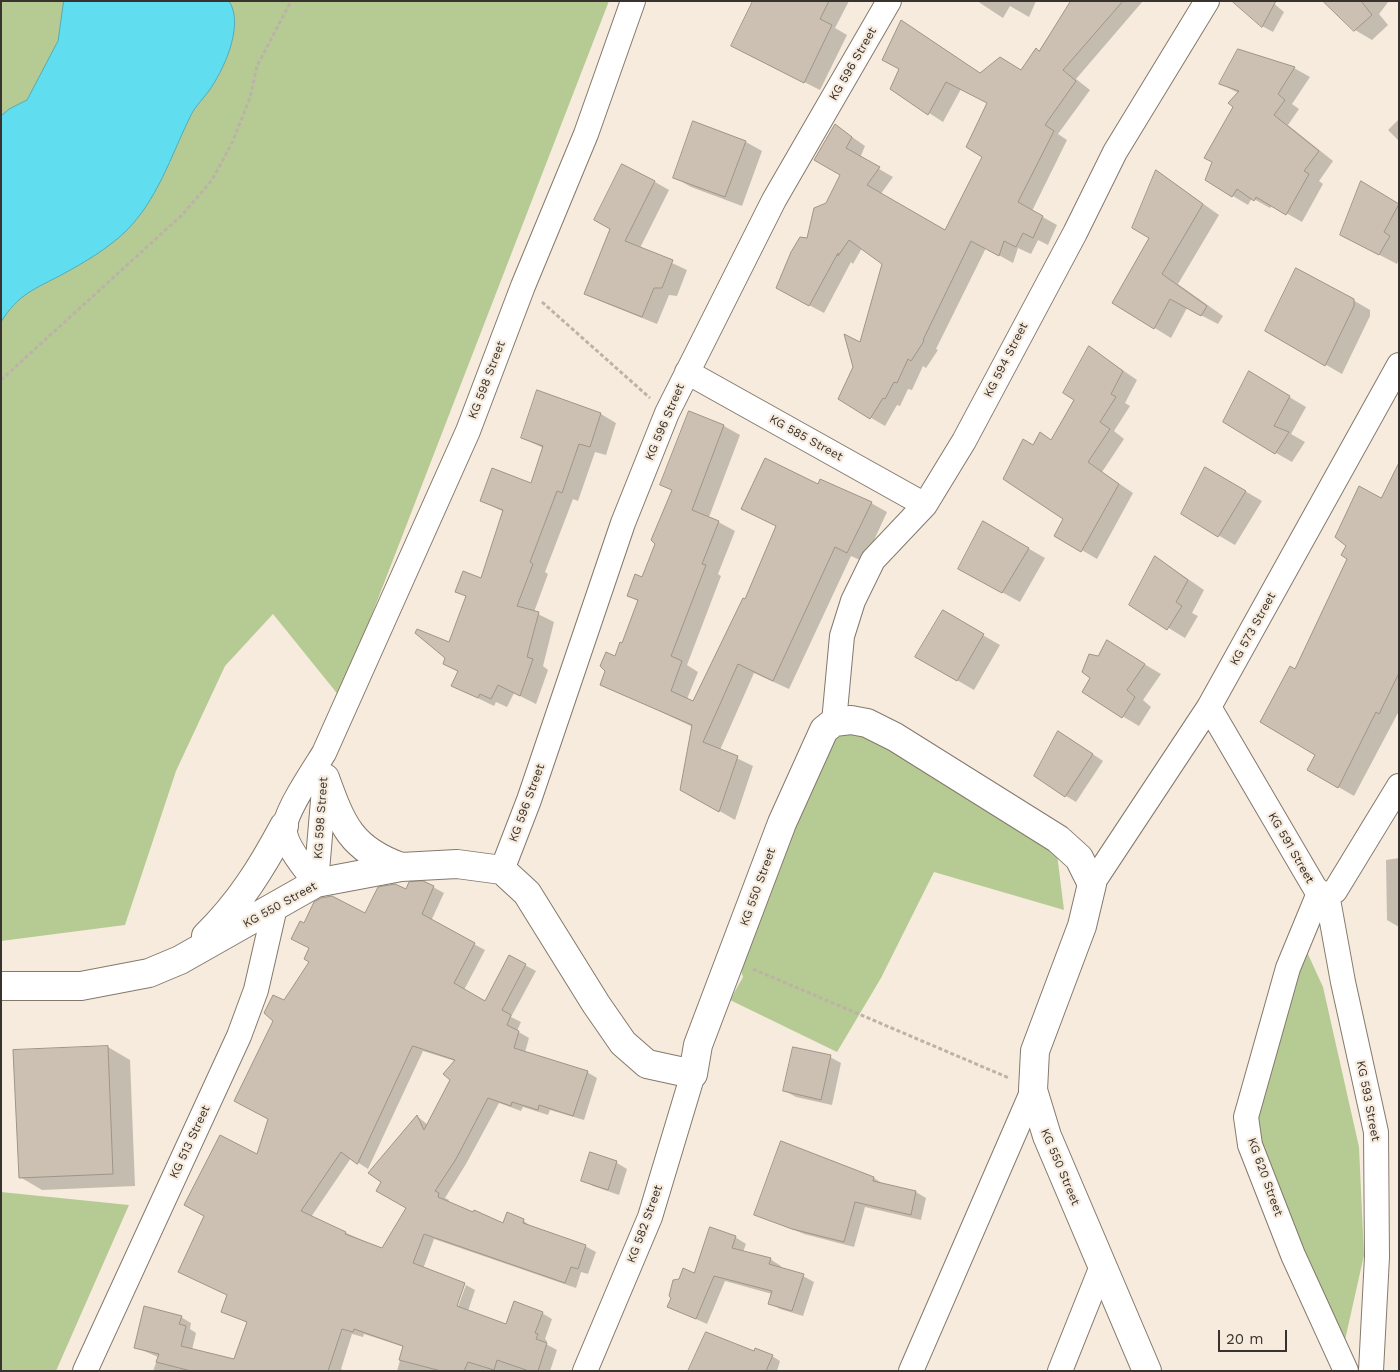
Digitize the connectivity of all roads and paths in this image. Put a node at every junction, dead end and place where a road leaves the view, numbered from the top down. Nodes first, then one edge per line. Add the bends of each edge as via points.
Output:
1 (291, 1) edge
2 (633, 1) edge
3 (889, 1) edge
4 (1207, 1) edge
5 (522, 286) junction
6 (1399, 365) edge
7 (687, 372) junction
8 (1, 380) edge
9 (667, 413) junction
10 (924, 505) junction
11 (1209, 707) junction
12 (834, 722) junction
13 (324, 766) junction
14 (1399, 786) edge
15 (284, 826) junction
16 (401, 868) junction
17 (502, 870) junction
18 (316, 883) junction
19 (1092, 884) junction
20 (1323, 893) junction
21 (275, 907) junction
22 (180, 960) junction
23 (732, 960) junction
24 (1, 986) edge
25 (693, 1074) junction
26 (1033, 1090) junction
27 (1102, 1266) junction
28 (85, 1371) edge
29 (585, 1371) edge
30 (911, 1371) edge
31 (1060, 1371) edge
32 (1147, 1371) edge
33 (1346, 1371) edge
34 (1371, 1371) edge

1 - 8 path via 257,66 250,98 232,143 212,180 183,214
2 - 5 street, KG 598 Street via 586,134
3 - 7 street, KG 596 Street via 774,200
4 - 10 street, KG 594 Street via 1115,152 964,441
5 - 9 path
5 - 13 street, KG 598 Street via 468,431
6 - 11 street, KG 573 Street
7 - 9 street, KG 596 Street
7 - 10 street, KG 585 Street
9 - 17 street, KG 596 Street via 623,523
10 - 12 street, KG 594 Street via 873,560 852,601 842,636
11 - 19 street, KG 573 Street
11 - 20 street, KG 591 Street via 1314,888
12 - 19 street via 851,720 867,723 895,737 1058,839 1079,858
12 - 23 street, KG 550 Street via 824,730 816,744 782,823
13 - 15 street, KG 598 Street via 300,791
13 - 16 street via 340,819 355,840 378,859
13 - 18 street, KG 598 Street
14 - 20 street, KG 591 Street via 1335,891
15 - 18 street, KG 598 Street via 288,842
15 - 22 street via 264,863 230,912
16 - 17 street, KG 550 Street via 457,864
16 - 18 street, KG 550 Street
17 - 25 street via 527,893 623,1043 647,1064
18 - 21 street, KG 550 Street
19 - 26 street, KG 550 Street via 1082,926 1035,1051
20 - 33 street, KG 620 Street via 1288,968 1246,1116 1250,1144 1293,1255
20 - 34 street, KG 593 Street via 1376,1132 1377,1257
21 - 22 street, KG 550 Street
21 - 28 street, KG 513 Street via 256,990 238,1036
22 - 24 street, KG 550 Street via 149,973 81,986
23 - 25 street, KG 550 Street via 698,1045
23 - 26 path via 1000,1073
25 - 29 street, KG 582 Street via 650,1217
26 - 27 street, KG 550 Street via 1043,1127
26 - 30 street
27 - 31 street
27 - 32 street, KG 550 Street

